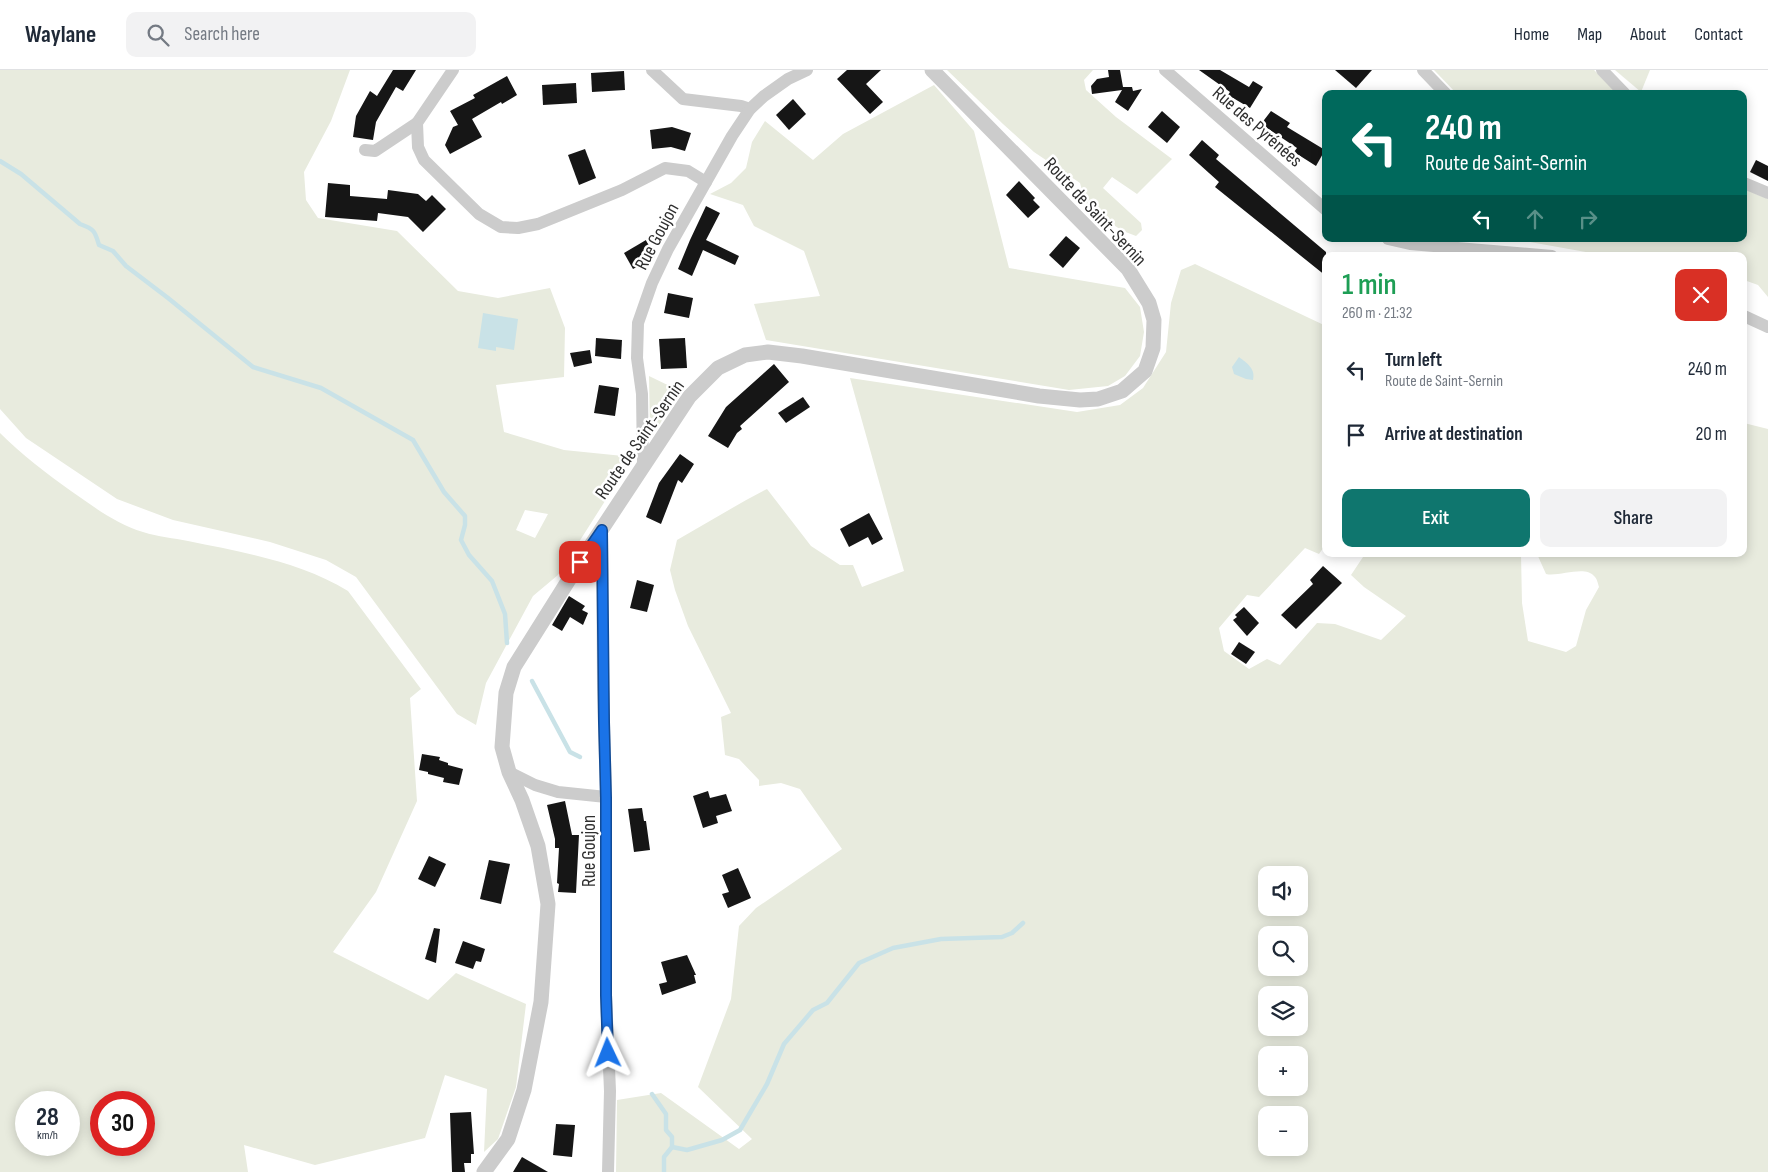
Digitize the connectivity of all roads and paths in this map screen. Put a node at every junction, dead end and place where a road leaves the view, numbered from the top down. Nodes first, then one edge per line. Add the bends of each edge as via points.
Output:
1 (453, 70) edge
2 (652, 70) edge
3 (808, 70) edge
4 (932, 70) edge
5 (1165, 70) edge
6 (1423, 70) edge
7 (1602, 70) edge
8 (1442, 90) edge
9 (1621, 90) edge
10 (750, 109) junction
11 (417, 123) junction
12 (366, 150) dead end
13 (706, 182) junction
14 (1747, 184) edge
15 (1768, 193) edge
16 (1322, 207) edge
17 (1401, 242) edge
18 (1438, 242) edge
19 (1519, 252) edge
20 (1747, 317) edge
21 (1768, 327) edge
22 (643, 464) junction
23 (602, 530) junction
24 (509, 772) junction
25 (606, 798) junction
26 (484, 1172) edge
27 (608, 1172) edge

1 - 11 street
2 - 10 street via 683,99
3 - 10 street, Rue Goujon via 788,79
4 - 22 street, Route de Saint-Sernin via 1128,269 1150,303 1154,320 1153,348 1144,371 1122,391 1098,399 1080,400 802,356 768,352 745,355 718,368 689,397
5 - 16 street, Rue des Pyrénées
6 - 8 street
7 - 9 street
10 - 13 street, Rue Goujon
11 - 12 street via 375,151
11 - 13 street via 418,147 424,160 479,214 500,228 538,224 622,190 665,168 688,171
13 - 22 street, Rue Goujon via 668,249 638,323
14 - 15 street
17 - 18 street
18 - 19 street
20 - 21 street
22 - 23 street, Route de Saint-Sernin
23 - 24 street, Route de Saint-Sernin via 514,667 506,693 503,724 502,747
23 - 25 street, Rue Goujon
24 - 25 street via 558,792
24 - 26 street, Route de Saint-Sernin via 538,846 548,904 541,1002 524,1090 508,1139
25 - 27 street, Rue Goujon

